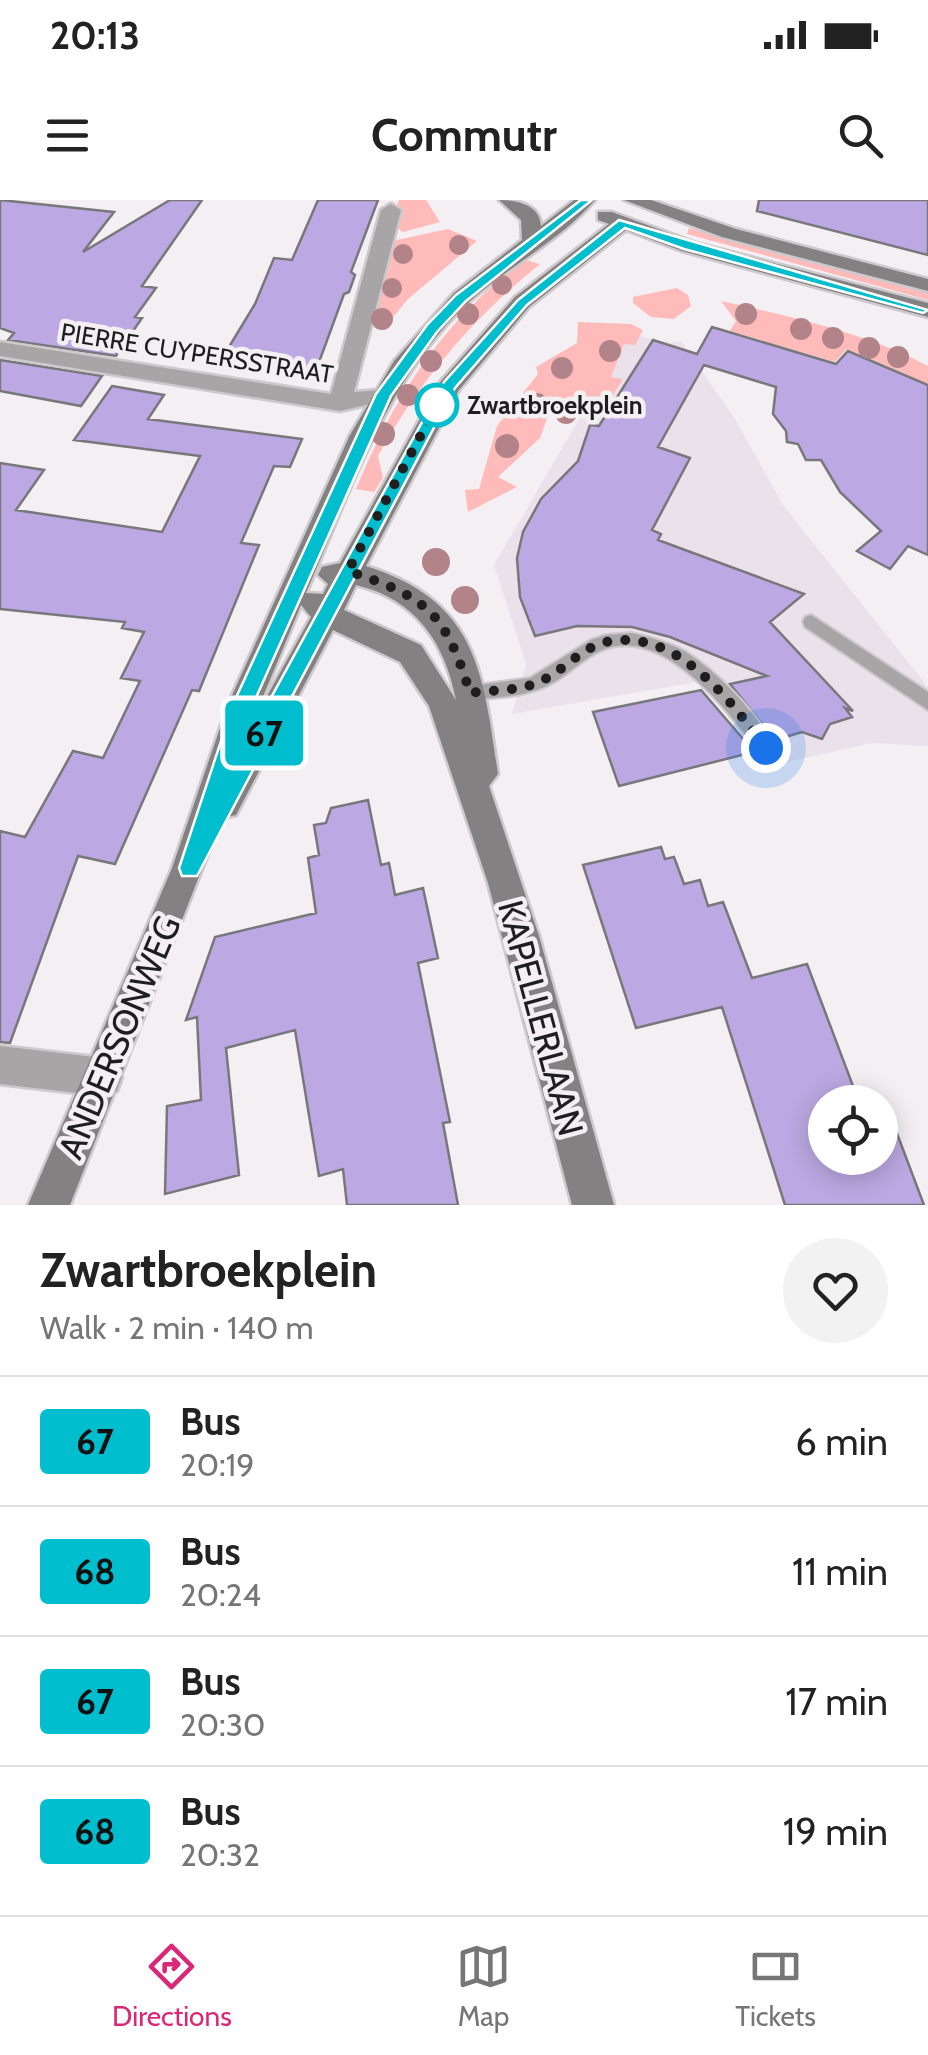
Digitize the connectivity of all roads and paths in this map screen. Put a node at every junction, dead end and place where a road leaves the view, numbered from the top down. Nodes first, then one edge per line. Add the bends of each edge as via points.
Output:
1 (508, 200) edge
2 (575, 202) edge
3 (625, 208) edge
4 (391, 210) dead end
5 (531, 239) junction
6 (928, 285) edge
7 (830, 286) junction
8 (928, 310) edge
9 (928, 326) edge
10 (0, 350) edge
11 (384, 394) junction
12 (340, 403) junction
13 (348, 571) junction
14 (297, 583) junction
15 (325, 616) junction
16 (811, 622) dead end
17 (470, 693) junction
18 (928, 702) edge
19 (766, 748) dead end
20 (490, 831) junction
21 (190, 868) junction
22 (0, 1065) edge
23 (103, 1077) junction
24 (49, 1205) edge
25 (593, 1205) edge

1 - 5 main road via 530,218
2 - 3 main road
2 - 5 main road, ANDERSONWEG
3 - 6 main road
3 - 7 main road via 689,246
3 - 13 main road, ANDERSONWEG via 522,302 462,369
4 - 12 street
5 - 11 main road, ANDERSONWEG via 451,308
7 - 8 main road
7 - 9 main road
10 - 12 street, PIERRE CUYPERSSTRAAT
11 - 12 street, PIERRE CUYPERSSTRAAT
11 - 14 main road, ANDERSONWEG
13 - 14 main road
13 - 15 main road, ANDERSONWEG
13 - 17 main road, KAPELLERLAAN via 401,588 436,612 454,641
14 - 15 main road
14 - 21 main road, ANDERSONWEG via 244,702
15 - 20 main road, KAPELLERLAAN via 380,632 421,663
15 - 21 main road, ANDERSONWEG
16 - 18 lane
17 - 19 lane via 538,684 605,642 646,645 712,682
17 - 20 main road, KAPELLERLAAN
20 - 25 main road, KAPELLERLAAN
21 - 23 main road, ANDERSONWEG
22 - 23 street
23 - 24 main road, ANDERSONWEG

